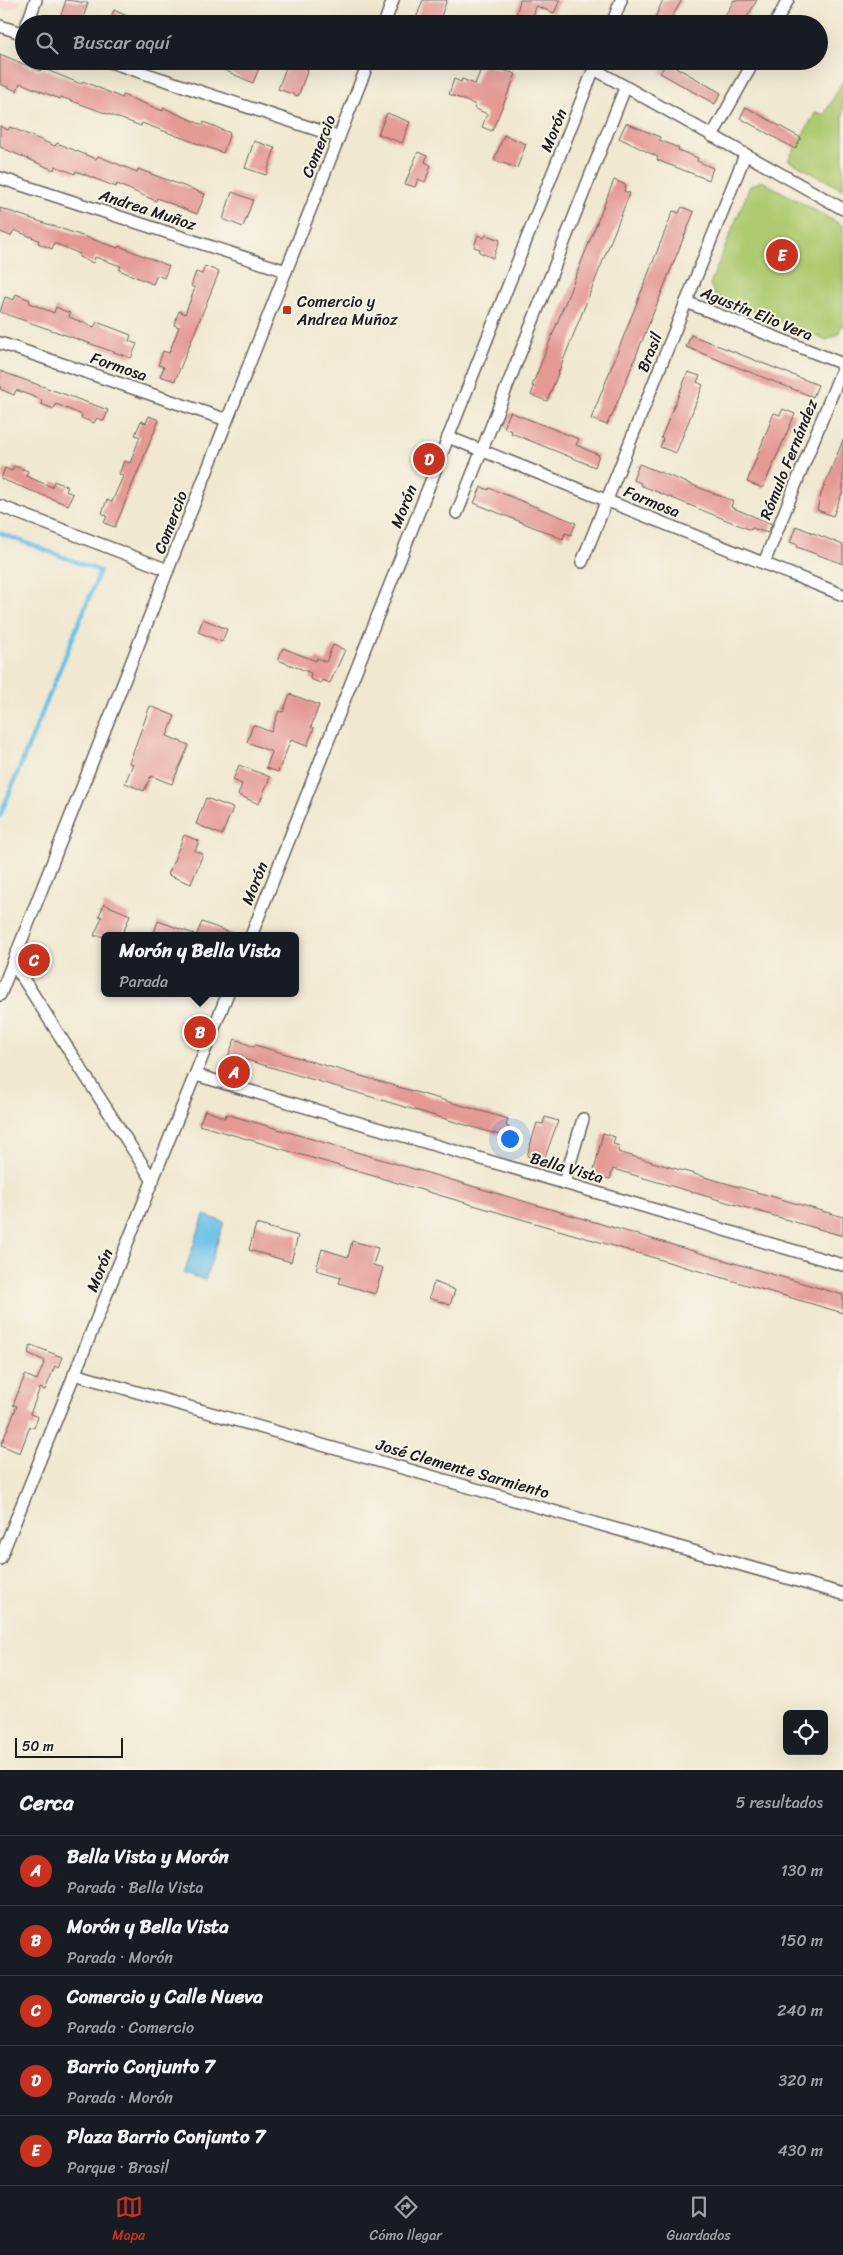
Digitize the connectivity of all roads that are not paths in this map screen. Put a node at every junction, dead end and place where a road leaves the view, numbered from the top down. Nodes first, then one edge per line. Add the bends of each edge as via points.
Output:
1 (36, 0) edge
2 (393, 0) edge
3 (622, 0) edge
4 (788, 0) edge
5 (30, 15) edge
6 (387, 15) edge
7 (616, 15) edge
8 (780, 15) edge
9 (0, 26) edge
10 (15, 28) edge
11 (134, 70) edge
12 (365, 70) edge
13 (594, 70) edge
14 (602, 70) edge
15 (749, 70) edge
16 (625, 88) junction
17 (712, 136) junction
18 (339, 137) junction
19 (745, 154) junction
20 (0, 178) edge
21 (843, 209) edge
22 (286, 271) junction
23 (686, 302) junction
24 (0, 343) edge
25 (843, 366) edge
26 (228, 420) junction
27 (448, 437) junction
28 (481, 450) junction
29 (607, 501) junction
30 (0, 506) edge
31 (457, 513) dead end
32 (582, 562) dead end
33 (764, 564) junction
34 (168, 570) junction
35 (843, 595) edge
36 (253, 932) edge
37 (13, 962) junction
38 (0, 995) edge
39 (226, 997) edge
40 (196, 1075) junction
41 (583, 1119) dead end
42 (154, 1182) junction
43 (564, 1183) junction
44 (843, 1265) edge
45 (74, 1374) junction
46 (0, 1560) edge
47 (843, 1594) edge

1 - 5 street
2 - 6 street
3 - 7 street
4 - 8 street
9 - 10 street
11 - 18 street
12 - 18 street, Comercio
13 - 27 street, Morón
14 - 16 street
15 - 17 street
16 - 17 street
16 - 28 street
17 - 19 street
18 - 22 street, Comercio
19 - 21 street
19 - 23 street, Brasil
20 - 22 street, Andrea Muñoz
22 - 26 street, Comercio
23 - 25 street, Agustín Elio Vera
23 - 29 street, Brasil
24 - 26 street, Formosa
25 - 33 street, Rómulo Fernández
26 - 34 street, Comercio
27 - 28 street, Formosa
27 - 36 street, Morón
28 - 29 street, Formosa
28 - 31 street
29 - 32 street, Brasil
29 - 33 street, Formosa
30 - 34 street
33 - 35 street, Formosa
34 - 37 street, Comercio
37 - 38 street, Comercio
37 - 42 street
39 - 40 street, Morón
40 - 42 street, Morón
40 - 43 street, Bella Vista
41 - 43 street
42 - 45 street, Morón
43 - 44 street, Bella Vista
45 - 46 street, Morón
45 - 47 street, José Clemente Sarmiento

